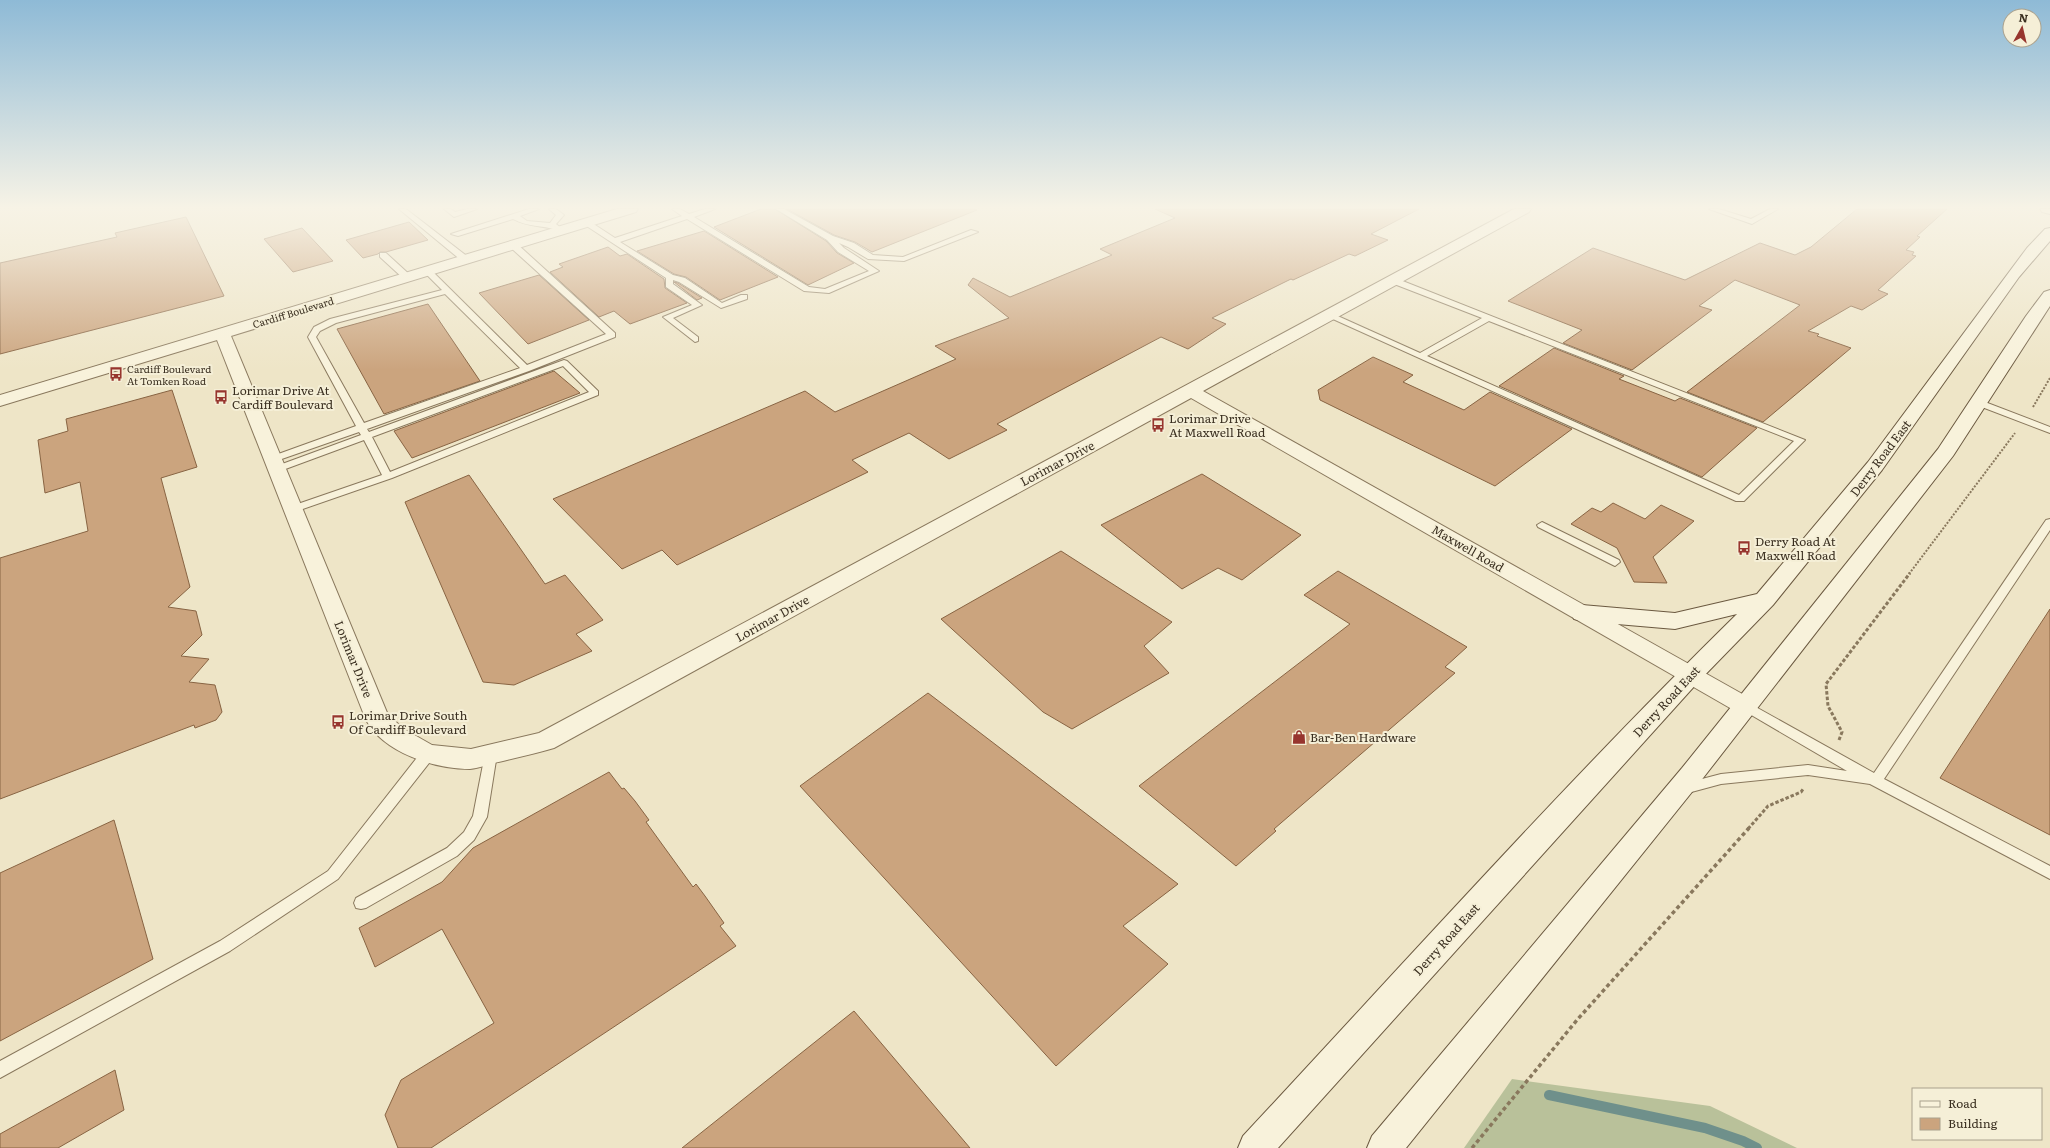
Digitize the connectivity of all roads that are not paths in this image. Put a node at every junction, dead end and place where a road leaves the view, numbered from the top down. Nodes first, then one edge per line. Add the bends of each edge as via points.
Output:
1 (391, 263) edge
2 (453, 263) edge
3 (532, 263) edge
4 (648, 263) edge
5 (763, 263) edge
6 (861, 263) edge
7 (1424, 263) edge
8 (2023, 263) edge
9 (426, 271) junction
10 (407, 277) junction
11 (670, 277) junction
12 (1392, 280) junction
13 (446, 290) junction
14 (2050, 295) edge
15 (744, 297) dead end
16 (1328, 315) junction
17 (1488, 318) junction
18 (222, 333) junction
19 (695, 339) dead end
20 (1420, 356) junction
21 (525, 369) junction
22 (1190, 390) junction
23 (0, 401) edge
24 (1977, 402) junction
25 (2050, 430) edge
26 (363, 432) junction
27 (275, 464) junction
28 (388, 476) junction
29 (293, 509) junction
30 (2050, 522) edge
31 (1542, 525) dead end
32 (1615, 562) dead end
33 (1765, 600) junction
34 (1582, 613) junction
35 (1690, 675) junction
36 (1744, 706) junction
37 (428, 754) junction
38 (491, 754) junction
39 (1876, 781) junction
40 (1678, 791) junction
41 (2050, 873) edge
42 (361, 903) dead end
43 (0, 1070) edge
44 (1256, 1148) edge
45 (1384, 1148) edge

1 - 10 lane
2 - 9 street, Cardiff Boulevard
3 - 21 lane via 612,335
4 - 11 lane
5 - 6 lane via 807,289 826,291 874,271
7 - 12 street, Lorimar Drive
8 - 33 main road, Derry Road East via 1875,466
9 - 10 street, Cardiff Boulevard
9 - 13 lane
10 - 18 street, Cardiff Boulevard
11 - 15 lane via 682,280 721,306
11 - 19 lane via 669,285 698,306 667,317
12 - 16 street, Lorimar Drive
12 - 17 lane
13 - 21 lane
13 - 26 lane via 333,321 317,329 312,337
14 - 24 main road
16 - 20 lane
16 - 22 street, Lorimar Drive
17 - 20 lane
17 - 20 lane via 1800,440 1740,499
18 - 23 street, Cardiff Boulevard
18 - 27 street, Lorimar Drive
21 - 26 lane
22 - 34 street, Maxwell Road
22 - 38 street, Lorimar Drive via 545,741
24 - 25 lane
24 - 36 main road via 1946,452
26 - 27 lane
26 - 28 lane
26 - 28 lane via 564,364 595,393
27 - 29 street, Lorimar Drive
28 - 29 lane
29 - 37 street, Lorimar Drive via 378,720 395,736
30 - 39 lane
31 - 32 lane
33 - 34 main road via 1675,621
33 - 35 main road, Derry Road East
34 - 35 street, Maxwell Road
35 - 36 street, Maxwell Road
35 - 44 main road, Derry Road East
36 - 39 lane
36 - 40 main road
37 - 38 street, Lorimar Drive via 471,759
37 - 43 lane via 334,875 225,946
38 - 42 lane via 480,817 469,836 452,852
39 - 40 lane via 1840,773 1808,770 1722,779
39 - 41 lane
40 - 45 main road

